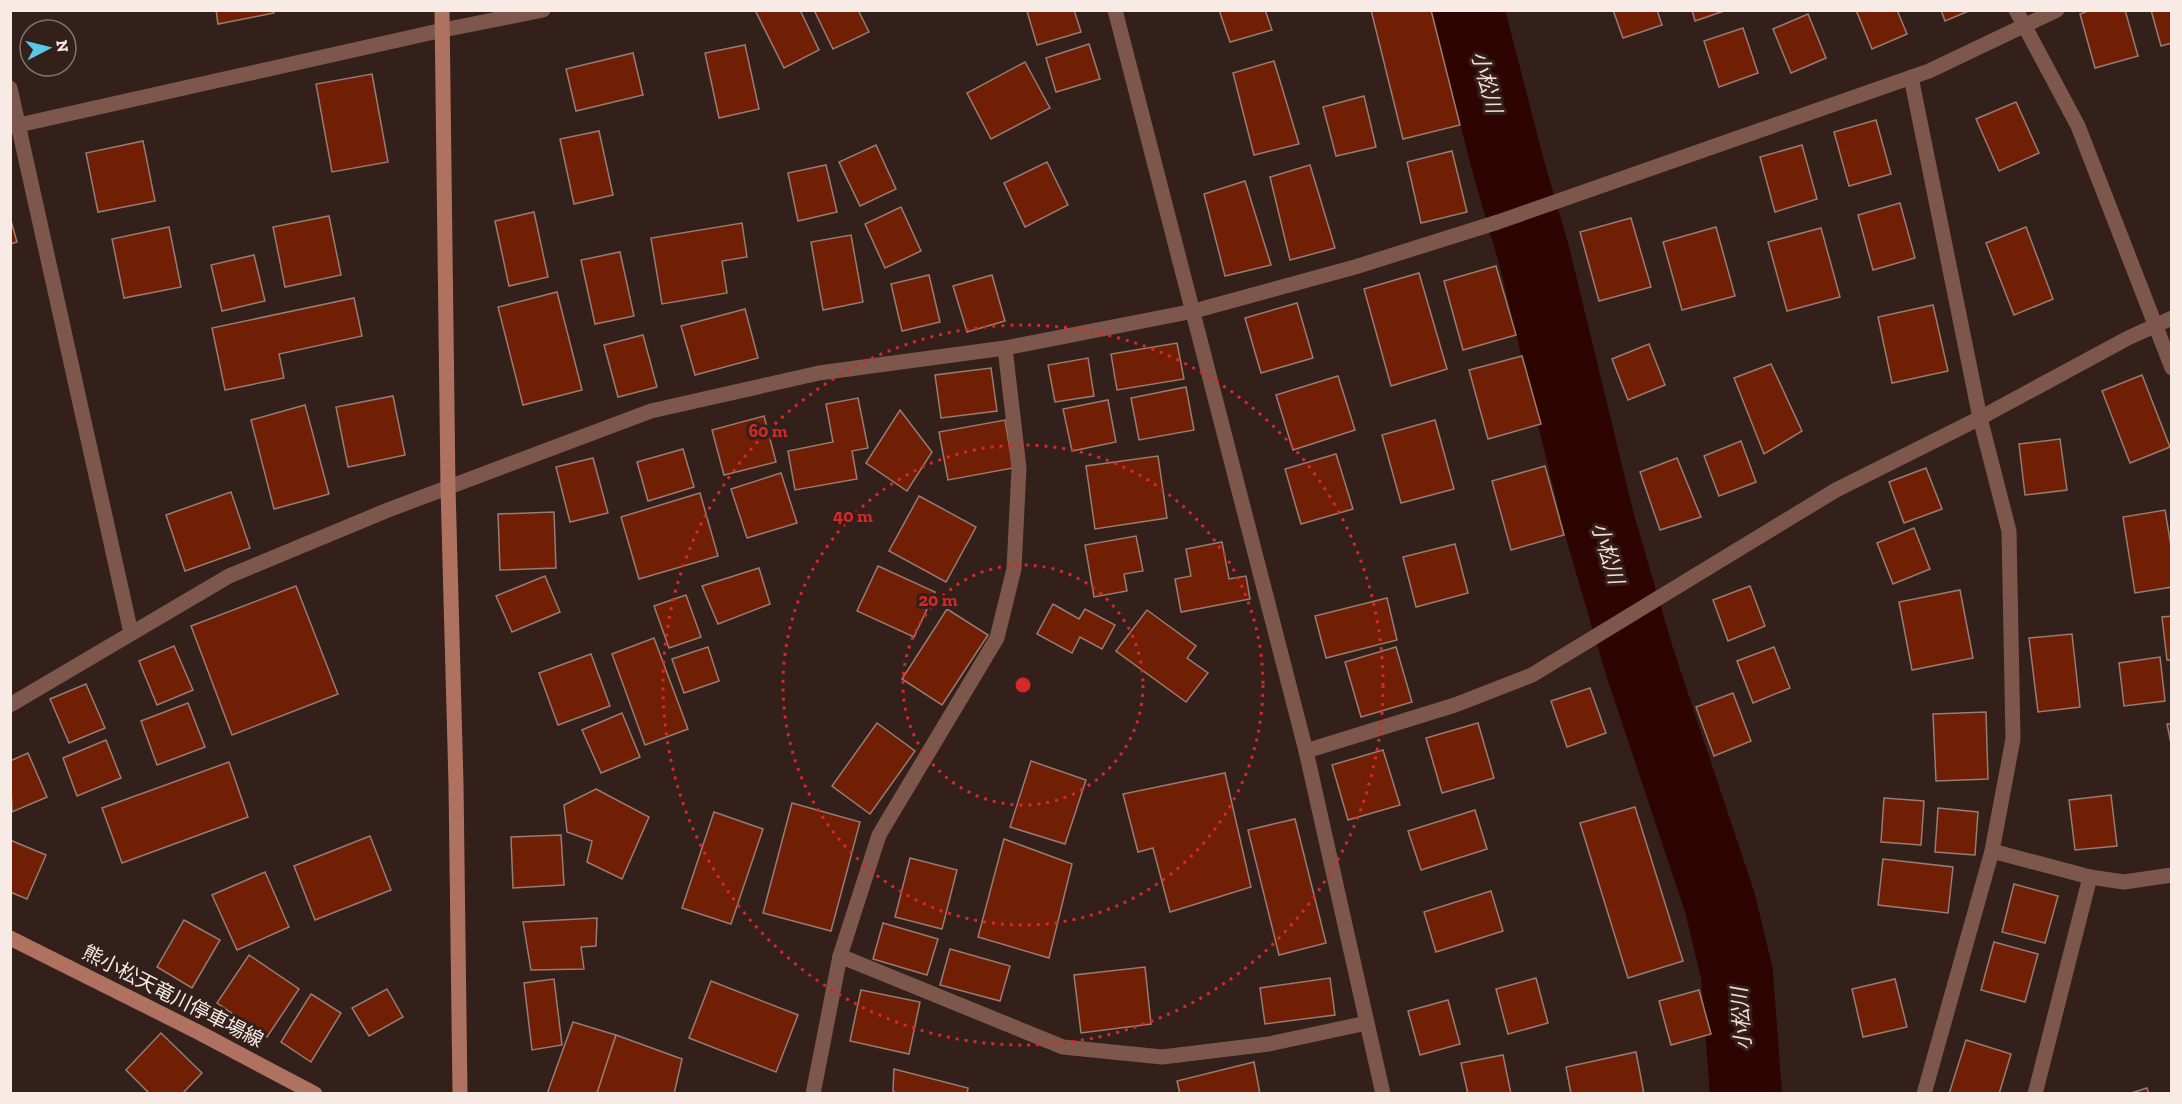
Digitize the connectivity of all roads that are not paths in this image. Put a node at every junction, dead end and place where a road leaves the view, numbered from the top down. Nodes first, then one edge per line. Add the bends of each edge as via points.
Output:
1 (442, 10) edge
2 (543, 10) edge
3 (1115, 10) edge
4 (2016, 10) edge
5 (2057, 10) edge
6 (2023, 26) junction
7 (443, 30) junction
8 (1911, 77) junction
9 (10, 88) edge
10 (14, 126) edge
11 (1194, 311) junction
12 (2172, 318) edge
13 (2154, 325) junction
14 (1005, 348) junction
15 (2172, 368) edge
16 (1980, 418) junction
17 (448, 487) junction
18 (131, 633) junction
19 (10, 705) edge
20 (1306, 751) junction
21 (1992, 851) junction
22 (2172, 875) edge
23 (2090, 877) junction
24 (10, 938) edge
25 (840, 956) junction
26 (1367, 1023) junction
27 (315, 1094) edge
28 (460, 1094) edge
29 (813, 1094) edge
30 (1383, 1094) edge
31 (1924, 1094) edge
32 (2035, 1094) edge

1 - 7 street
2 - 7 street
3 - 11 street
4 - 6 street
5 - 6 street
6 - 8 street
6 - 13 street via 2078,126
7 - 10 street
7 - 17 street
8 - 11 street via 1498,222 1355,267
8 - 16 street
9 - 10 street
10 - 18 street
11 - 14 street
11 - 20 street
12 - 13 street
13 - 15 street
13 - 16 street
14 - 17 street via 819,373 651,411
14 - 25 street via 1019,468 1014,568 997,638 879,835
16 - 20 street via 1836,490 1532,675 1455,705
16 - 21 street via 2009,531 2013,739
17 - 18 street via 229,576
17 - 28 street
18 - 19 street
20 - 26 street
21 - 23 street
21 - 31 street
22 - 23 street via 2124,882
23 - 32 street
24 - 27 street, 熊小松天竜川停車場線
25 - 26 street via 1063,1047 1162,1057 1269,1044
25 - 29 street
26 - 30 street

